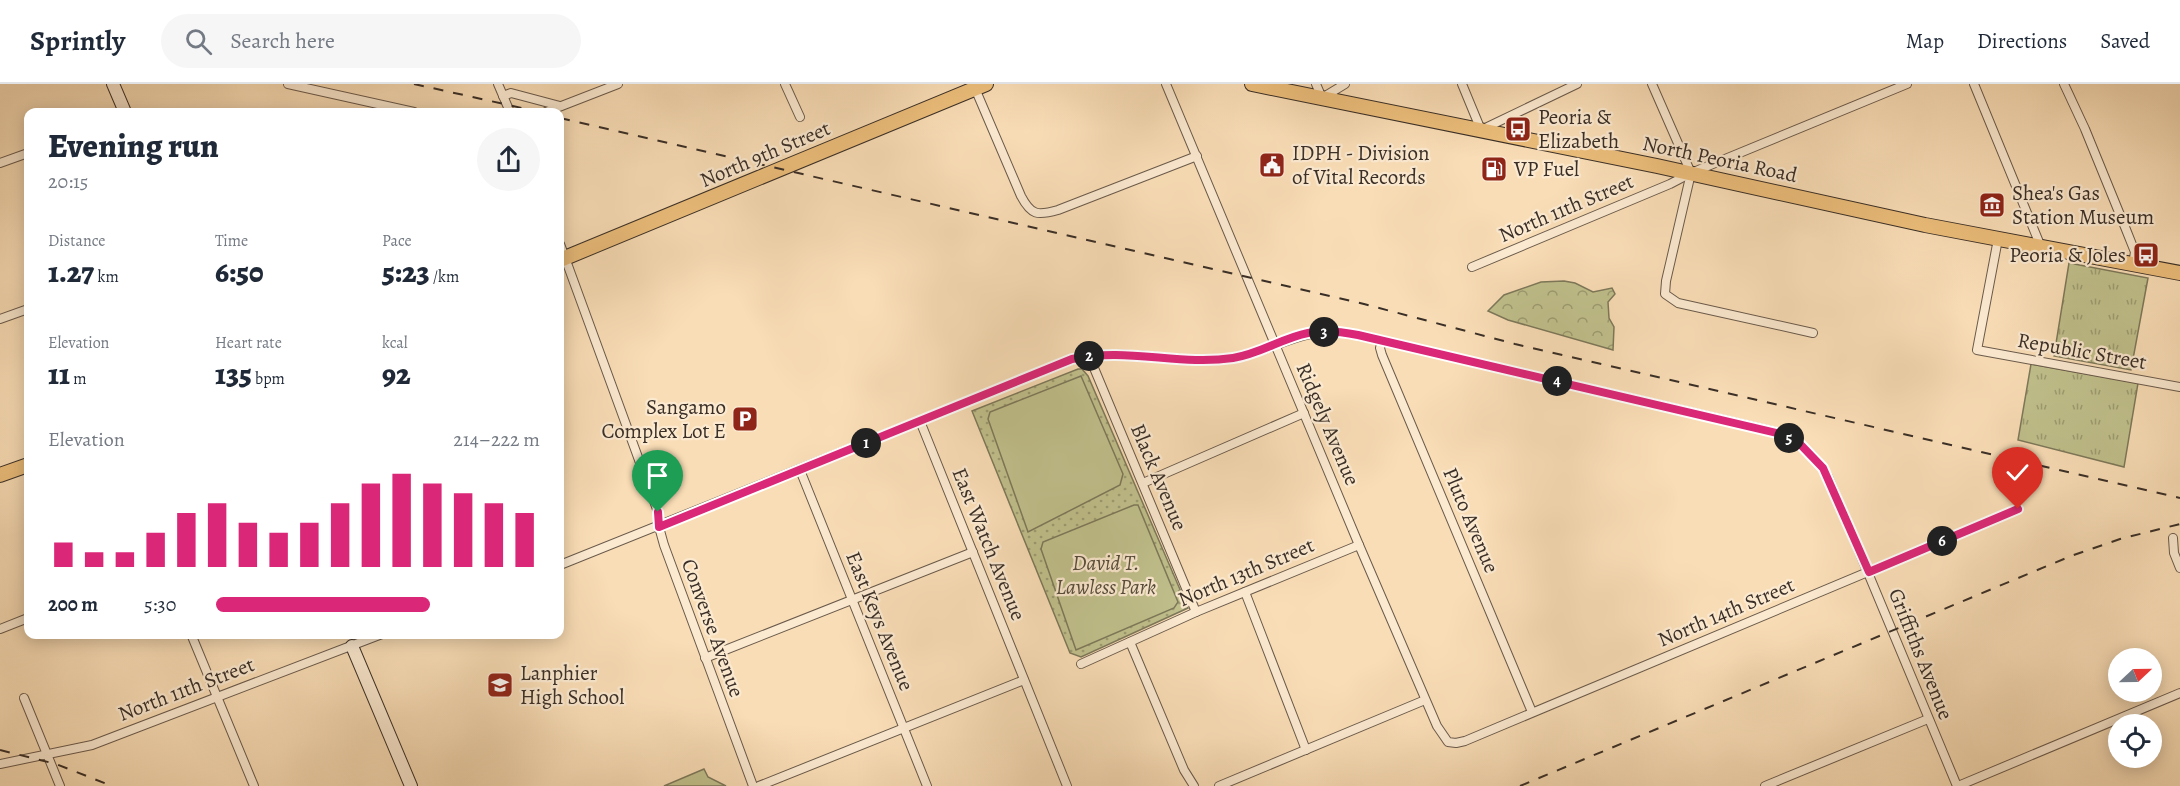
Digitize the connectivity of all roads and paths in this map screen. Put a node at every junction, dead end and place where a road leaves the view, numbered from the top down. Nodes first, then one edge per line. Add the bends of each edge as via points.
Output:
1 (113, 84) edge
2 (288, 84) edge
3 (498, 84) edge
4 (618, 84) edge
5 (785, 84) edge
6 (1166, 84) edge
7 (1251, 84) edge
8 (1316, 84) edge
9 (1345, 84) edge
10 (1462, 84) edge
11 (1577, 84) edge
12 (1652, 84) edge
13 (1906, 84) edge
14 (1974, 84) edge
15 (2064, 84) edge
16 (978, 86) edge
17 (503, 96) junction
18 (1322, 98) junction
19 (561, 106) junction
20 (123, 108) edge
21 (396, 108) edge
22 (508, 108) edge
23 (556, 108) edge
24 (800, 117) dead end
25 (1481, 130) junction
26 (24, 154) edge
27 (1197, 156) junction
28 (0, 163) edge
29 (1691, 173) junction
30 (1998, 239) junction
31 (2042, 247) junction
32 (564, 259) edge
33 (2133, 264) junction
34 (564, 265) edge
35 (1472, 267) dead end
36 (2180, 273) edge
37 (24, 311) edge
38 (0, 320) edge
39 (1813, 333) dead end
40 (1382, 340) junction
41 (1275, 345) junction
42 (1089, 356) junction
43 (2180, 387) edge
44 (1304, 413) junction
45 (920, 421) junction
46 (24, 466) edge
47 (800, 470) junction
48 (0, 475) edge
49 (1143, 483) junction
50 (2018, 509) dead end
51 (659, 527) junction
52 (2173, 538) dead end
53 (1359, 545) junction
54 (973, 552) junction
55 (564, 564) edge
56 (2180, 568) edge
57 (1869, 572) junction
58 (1245, 592) junction
59 (853, 600) junction
60 (1196, 612) junction
61 (24, 620) edge
62 (0, 629) edge
63 (193, 639) edge
64 (370, 639) edge
65 (1130, 642) junction
66 (352, 646) junction
67 (705, 658) junction
68 (1081, 664) dead end
69 (1024, 680) junction
70 (2180, 693) edge
71 (217, 697) junction
72 (24, 698) dead end
73 (1425, 700) junction
74 (1532, 712) junction
75 (1928, 719) junction
76 (904, 729) junction
77 (1448, 742) joint
78 (1306, 750) junction
79 (46, 755) junction
80 (0, 764) edge
81 (60, 786) edge
82 (254, 786) edge
83 (411, 786) edge
84 (753, 786) edge
85 (759, 786) edge
86 (927, 786) edge
87 (1066, 786) edge
88 (1194, 786) edge
89 (1219, 786) edge
90 (1765, 786) edge
91 (1957, 786) edge

1 - 20 street
2 - 21 street
3 - 17 street
4 - 19 street
5 - 24 street
6 - 27 street, Ridgely Avenue
7 - 18 main road, North Peoria Road
8 - 18 street
9 - 18 street
10 - 25 street
11 - 25 street
12 - 29 street
13 - 29 street, North 11th Street
14 - 31 street
15 - 33 street via 2132,244
16 - 27 street via 1027,207 1032,211 1042,214 1058,210
16 - 32 main road, North 9th Street
17 - 19 street via 511,93
17 - 22 street
18 - 25 main road, North Peoria Road
19 - 23 street
25 - 29 main road, North Peoria Road
26 - 28 street
27 - 41 street, Ridgely Avenue
29 - 30 main road, North Peoria Road
29 - 35 street, North 11th Street
29 - 39 street via 1665,294 1678,303
30 - 31 main road, North Peoria Road
30 - 43 street, Republic Street via 1977,350
31 - 33 main road, North Peoria Road
33 - 36 main road, North Peoria Road
34 - 51 street, Converse Avenue via 658,512
37 - 38 street
40 - 41 street via 1329,331 1308,333
40 - 57 street, Griffiths Avenue via 1772,430 1799,443 1817,460
40 - 74 street, Pluto Avenue via 1382,354
41 - 42 street via 1216,360 1130,354
41 - 44 street, Ridgely Avenue
42 - 45 street via 1072,359
42 - 49 street, Black Avenue
44 - 49 street
44 - 53 street, Ridgely Avenue
45 - 47 street
45 - 54 street, East Watch Avenue
46 - 48 main road
47 - 51 street
47 - 59 street, East Keys Avenue
49 - 60 street, Black Avenue
50 - 57 street, North 14th Street
51 - 55 street
51 - 67 street, Converse Avenue
52 - 56 street
53 - 58 street, North 13th Street
53 - 73 street, Ridgely Avenue
54 - 59 street
54 - 69 street, East Watch Avenue
57 - 74 street, North 14th Street
57 - 75 street, Griffiths Avenue
58 - 60 street, North 13th Street
58 - 78 street
59 - 67 street
59 - 76 street, East Keys Avenue
60 - 65 street, North 13th Street
61 - 62 street
63 - 71 street
64 - 66 street, North 11th Street
65 - 68 street, North 13th Street
65 - 88 street
66 - 71 street, North 11th Street
66 - 83 street
67 - 84 street, Converse Avenue
69 - 76 street
69 - 87 street, East Watch Avenue
70 - 91 street
71 - 79 street, North 11th Street via 92,745
71 - 82 street
72 - 79 street
73 - 77 street, Ridgely Avenue
73 - 78 street
74 - 77 street, North 14th Street via 1465,741
75 - 90 street
75 - 91 street, Griffiths Avenue
76 - 85 street
76 - 86 street, East Keys Avenue
78 - 89 street
79 - 80 street, North 11th Street
79 - 81 street

